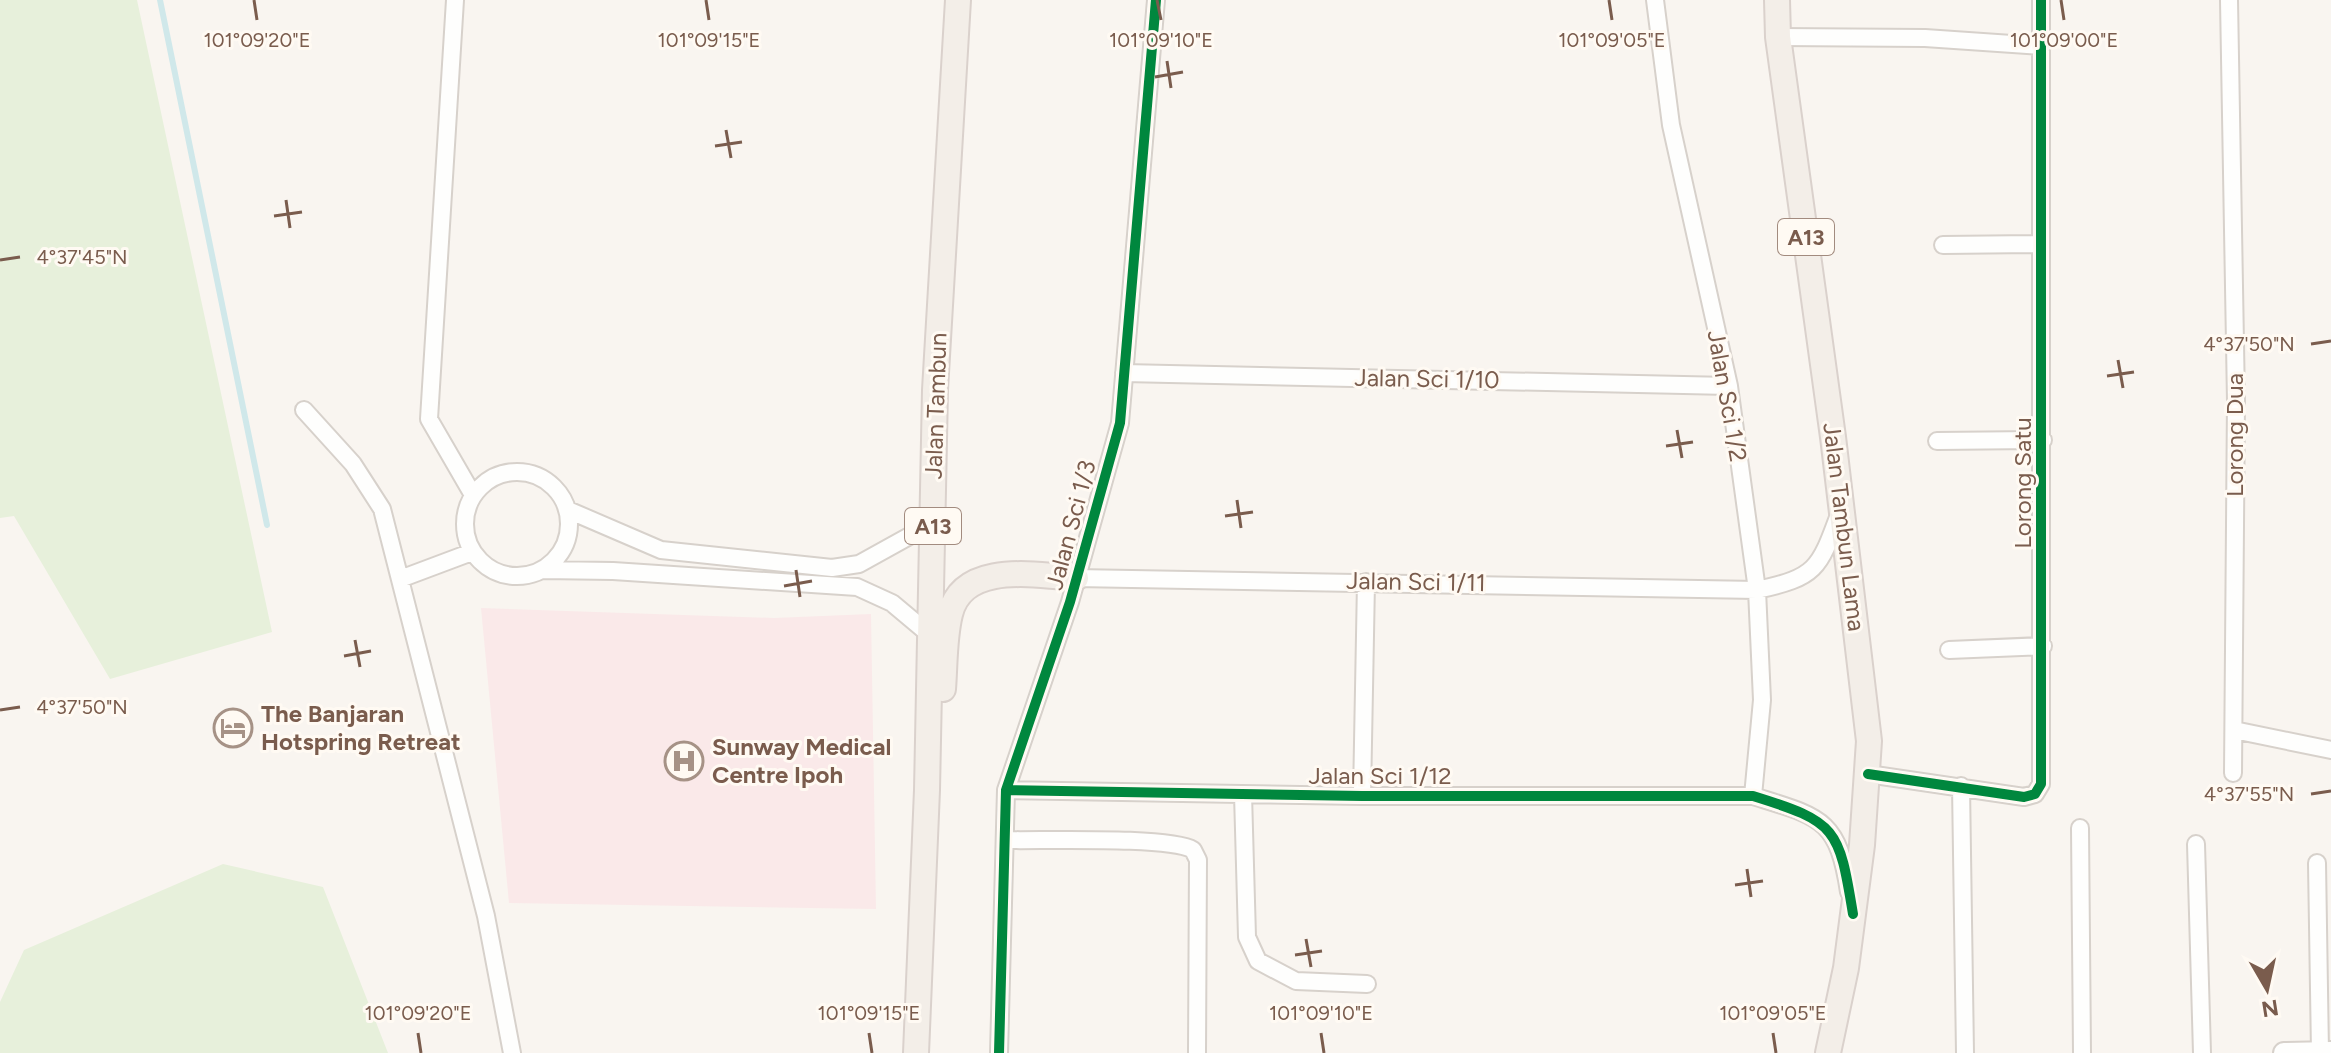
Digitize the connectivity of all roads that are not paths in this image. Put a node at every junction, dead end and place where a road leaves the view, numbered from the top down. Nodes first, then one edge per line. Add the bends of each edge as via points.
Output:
1 (455, 0) edge
2 (958, 0) edge
3 (1156, 0) edge
4 (1655, 0) edge
5 (1777, 0) edge
6 (2041, 0) edge
7 (2229, 0) edge
8 (1778, 37) junction
9 (2042, 46) junction
10 (2041, 244) junction
11 (1943, 245) dead end
12 (1124, 373) junction
13 (1729, 386) junction
14 (304, 410) dead end
15 (2043, 440) junction
16 (1937, 441) dead end
17 (473, 495) junction
18 (1842, 507) junction
19 (568, 510) junction
20 (933, 523) junction
21 (472, 552) junction
22 (543, 570) junction
23 (1076, 578) junction
24 (400, 579) junction
25 (1366, 582) junction
26 (1757, 590) junction
27 (929, 634) junction
28 (2043, 646) junction
29 (1949, 650) dead end
30 (2234, 730) junction
31 (2331, 750) edge
32 (2233, 773) dead end
33 (1868, 774) junction
34 (1961, 786) junction
35 (927, 790) junction
36 (1006, 790) junction
37 (1243, 794) junction
38 (1362, 796) junction
39 (1753, 796) junction
40 (2080, 828) dead end
41 (1005, 840) junction
42 (2196, 844) dead end
43 (2317, 863) dead end
44 (1853, 914) junction
45 (1367, 984) dead end
46 (2320, 1052) edge
47 (2331, 1052) edge
48 (512, 1053) edge
49 (916, 1053) edge
50 (999, 1053) edge
51 (1197, 1053) edge
52 (1828, 1053) edge
53 (1965, 1053) edge
54 (2082, 1053) edge
55 (2202, 1053) edge
56 (2284, 1053) edge

1 - 17 street via 429,419
2 - 20 main road, Jalan Tambun / A13 via 935,390
3 - 12 street, Jalan Sci 1/3
4 - 13 street, Jalan Sci 1/2 via 1671,125
5 - 8 main road, Jalan Tambun Lama / A13
6 - 9 street, Lorong Satu
7 - 30 street, Lorong Dua via 2236,401
8 - 9 street via 1925,38
8 - 18 main road, Jalan Tambun Lama / A13
9 - 10 street, Lorong Satu
10 - 11 street
10 - 15 street, Lorong Satu
12 - 13 street, Jalan Sci 1/10
12 - 23 street, Jalan Sci 1/3 via 1120,423
13 - 26 street, Jalan Sci 1/2
14 - 24 street via 353,464 382,509
15 - 16 street
15 - 28 street, Lorong Satu
17 - 19 street via 500,475 525,473 549,482
17 - 21 street via 464,524
18 - 26 street, Jalan Sci 1/11 via 1825,553 1800,581
18 - 33 main road, Jalan Tambun Lama / A13 via 1866,702
19 - 20 street via 661,550 832,568 859,564
19 - 22 street via 566,544
20 - 27 main road, Jalan Tambun / A13
21 - 22 street via 483,565 512,577
21 - 24 street
22 - 27 street via 857,587 892,603
23 - 25 street, Jalan Sci 1/11
23 - 35 main road via 986,577 960,593 950,611 940,723
23 - 36 street, Jalan Sci 1/3
24 - 48 street via 486,916
25 - 26 street, Jalan Sci 1/11
25 - 38 street
26 - 39 street, Jalan Sci 1/2 via 1762,700
27 - 35 main road, Jalan Tambun / A13
28 - 29 street
28 - 34 street, Lorong Satu via 2039,790 2024,797
30 - 31 street
30 - 32 street, Lorong Dua
33 - 34 street, Lorong Satu
33 - 44 main road, Jalan Tambun Lama
34 - 53 street
35 - 49 main road, Jalan Tambun / A13
36 - 37 street, Jalan Sci 1/12
36 - 41 street, Jalan Sci 1/3
37 - 38 street, Jalan Sci 1/12
37 - 45 street via 1247,937 1258,961 1296,981
38 - 39 street, Jalan Sci 1/12
39 - 44 street, Jalan Sci 1/12 via 1806,812 1831,831 1842,852
40 - 54 street
41 - 50 street, Jalan Sci 1/3
41 - 51 street via 1139,842 1193,850 1198,860
42 - 55 street
43 - 46 street
44 - 52 main road, Jalan Tambun Lama
46 - 47 street
46 - 56 street

